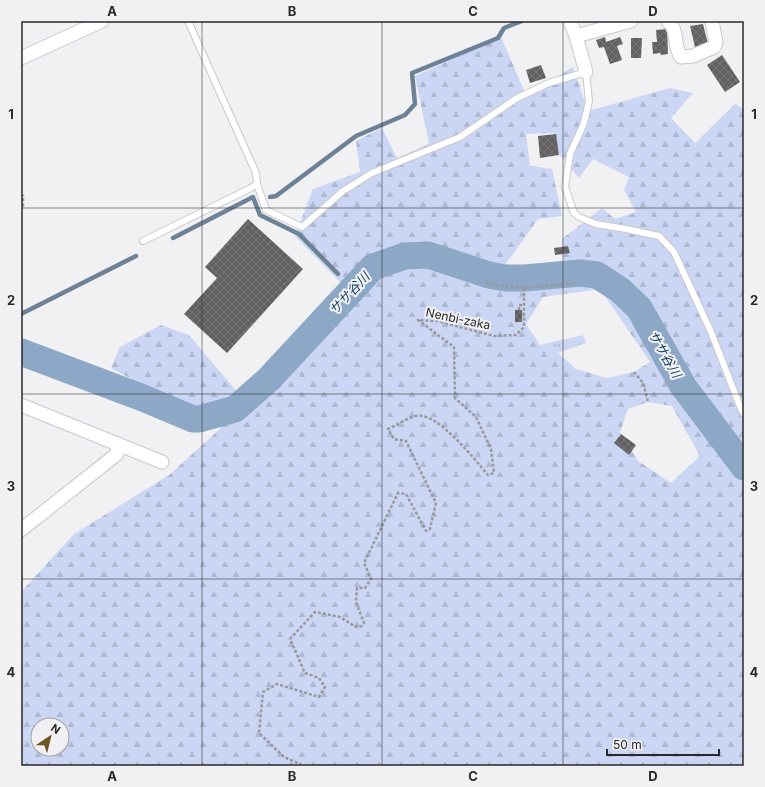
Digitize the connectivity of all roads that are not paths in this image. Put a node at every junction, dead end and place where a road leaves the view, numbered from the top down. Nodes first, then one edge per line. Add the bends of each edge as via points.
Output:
1 (102, 21) edge
2 (188, 21) edge
3 (570, 21) edge
4 (632, 21) edge
5 (668, 21) edge
6 (712, 21) edge
7 (576, 36) junction
8 (21, 58) edge
9 (586, 72) junction
10 (257, 184) junction
11 (143, 241) dead end
12 (21, 405) edge
13 (744, 414) edge
14 (118, 444) junction
15 (162, 462) dead end
16 (21, 530) edge

1 - 8 street
2 - 10 lane via 256,173
3 - 7 street
4 - 7 street
5 - 6 street via 673,26 681,57 692,56 714,47 716,43
7 - 9 street
9 - 10 lane via 549,83 517,98 460,137 372,173 343,191 302,227 266,210
9 - 13 lane via 589,101 584,123 570,154 565,187 574,213 596,224 659,236 674,252 711,332
10 - 11 lane
12 - 14 street
14 - 15 street
14 - 16 street via 117,454

